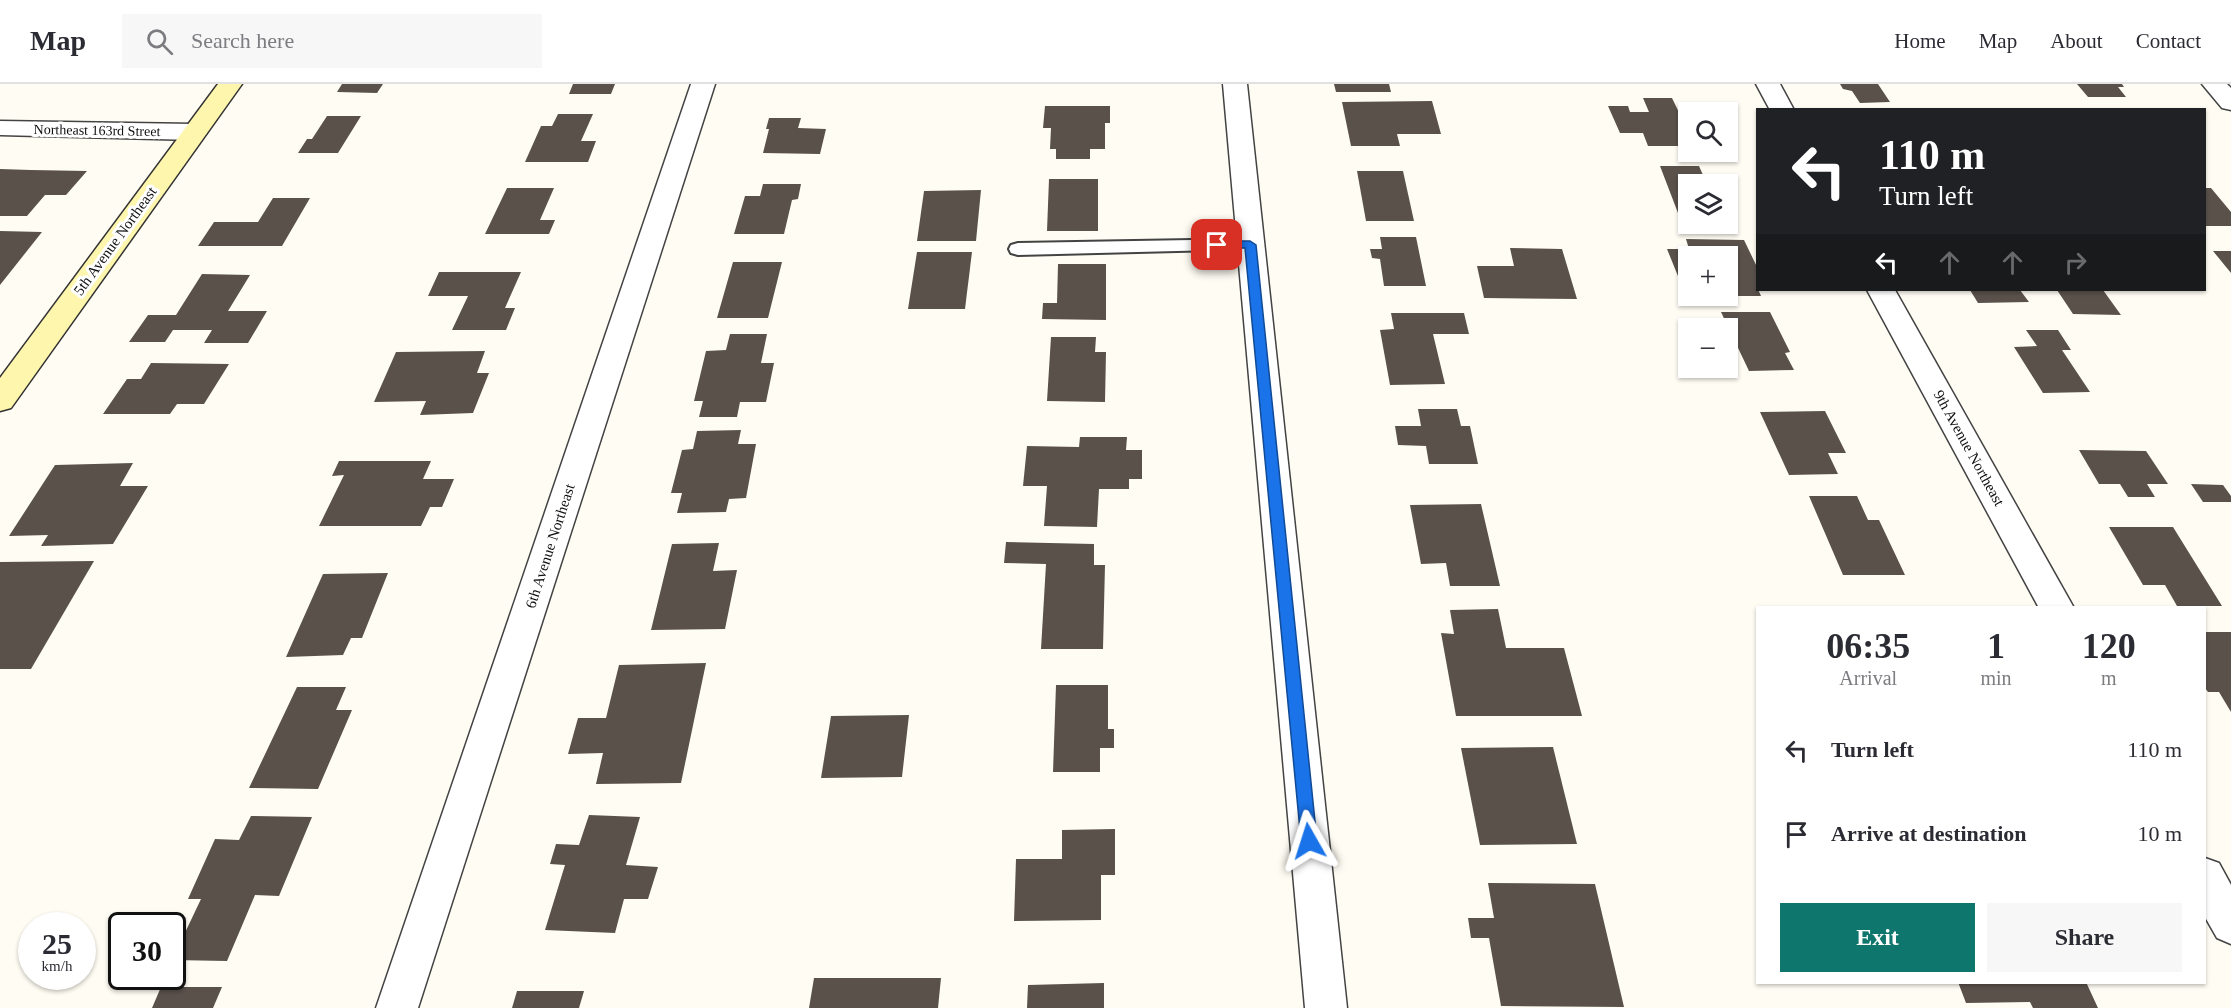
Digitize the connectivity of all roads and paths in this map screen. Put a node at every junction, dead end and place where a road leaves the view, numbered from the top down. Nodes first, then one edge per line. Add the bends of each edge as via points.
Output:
1 (230, 84) edge
2 (703, 84) edge
3 (1235, 84) edge
4 (1768, 84) edge
5 (2214, 84) edge
6 (2231, 103) edge
7 (1781, 108) edge
8 (0, 128) edge
9 (194, 132) junction
10 (1250, 245) junction
11 (1018, 249) dead end
12 (1882, 291) edge
13 (0, 400) edge
14 (2055, 606) edge
15 (2206, 879) edge
16 (2231, 924) edge
17 (397, 1008) edge
18 (1326, 1008) edge

1 - 9 street, 5th Avenue Northeast
2 - 17 street, 6th Avenue Northeast
3 - 10 street
4 - 7 street
5 - 6 street
8 - 9 street, Northeast 163rd Street
9 - 13 street, 5th Avenue Northeast
10 - 11 lane
10 - 18 street
12 - 14 street, 9th Avenue Northeast
15 - 16 street

